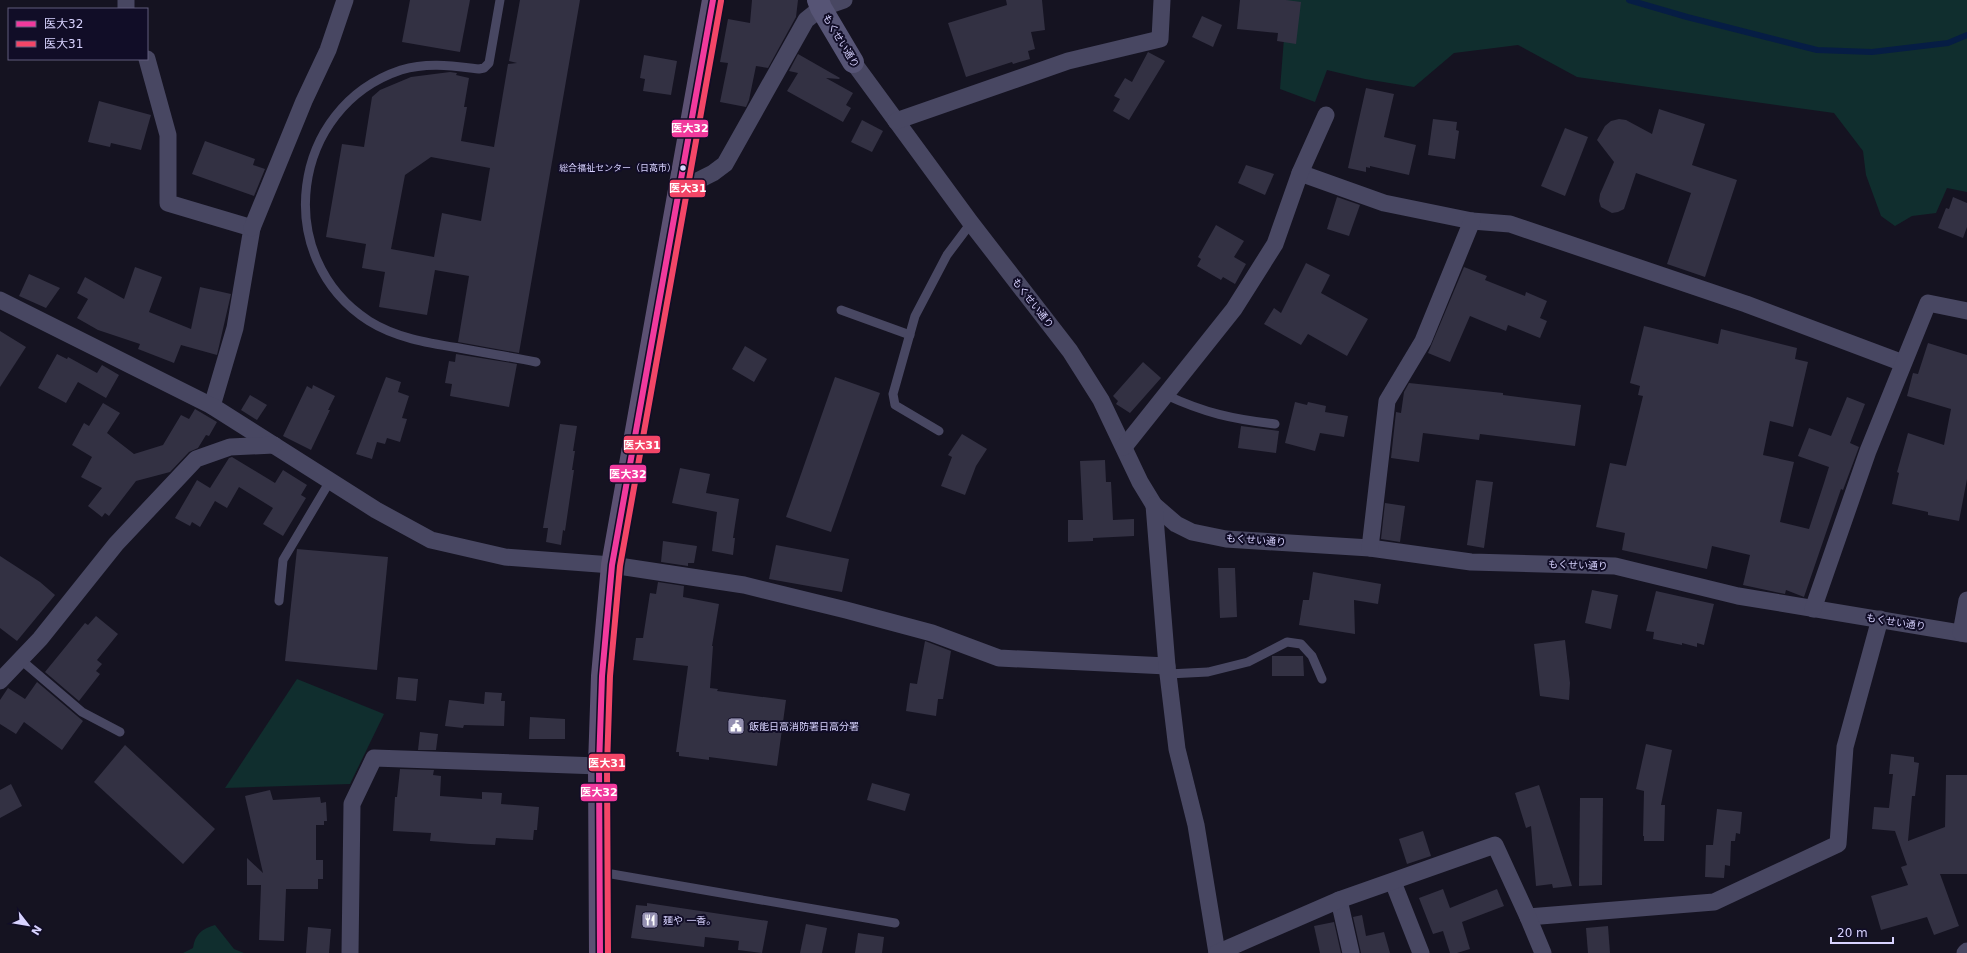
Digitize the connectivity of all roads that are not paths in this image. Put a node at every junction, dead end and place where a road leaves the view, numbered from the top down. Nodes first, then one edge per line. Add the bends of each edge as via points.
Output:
1 (345, 0) edge
2 (500, 0) edge
3 (714, 0) edge
4 (844, 0) edge
5 (1162, 0) edge
6 (820, 4) edge
7 (147, 60) edge
8 (852, 62) joint
9 (1326, 115) dead end
10 (896, 121) junction
11 (1300, 173) junction
12 (679, 190) junction
13 (1472, 221) junction
14 (971, 222) junction
15 (252, 228) junction
16 (0, 300) edge
17 (841, 310) dead end
18 (1967, 311) edge
19 (910, 335) junction
20 (536, 362) dead end
21 (1903, 364) junction
22 (1166, 395) junction
23 (212, 406) junction
24 (1275, 424) dead end
25 (939, 431) dead end
26 (274, 445) junction
27 (1124, 447) junction
28 (330, 481) junction
29 (1154, 505) junction
30 (1370, 548) junction
31 (612, 565) junction
32 (1967, 600) edge
33 (279, 602) dead end
34 (1813, 609) junction
35 (1880, 619) junction
36 (1964, 633) edge
37 (21, 660) junction
38 (1168, 670) junction
39 (1322, 679) dead end
40 (0, 681) edge
41 (120, 732) dead end
42 (599, 766) junction
43 (600, 872) junction
44 (1393, 882) junction
45 (1339, 900) junction
46 (1528, 917) junction
47 (895, 923) dead end
48 (350, 953) edge
49 (600, 953) edge
50 (1217, 953) edge
51 (1351, 953) edge
52 (1421, 953) edge
53 (1543, 953) edge

1 - 15 street via 328,50 304,101
2 - 20 lane via 489,62 484,68 436,64 402,70 365,89 338,112 311,158 305,203 315,255 325,274 345,300 369,321 393,333 420,341
3 - 12 main road
4 - 6 street
5 - 10 street via 1160,39 1068,61
6 - 8 street, もくせい通り
6 - 12 street via 806,20 725,164
7 - 15 street via 168,136 168,203
8 - 10 street, もくせい通り
9 - 11 street
10 - 14 street, もくせい通り
11 - 13 street via 1384,203
11 - 22 street via 1275,244 1234,309
12 - 31 main road
13 - 21 street via 1510,224 1746,304
13 - 30 street via 1423,341 1387,402
14 - 19 lane via 947,255 928,288 915,316
14 - 27 street, もくせい通り via 1070,351 1101,400
15 - 23 street via 235,328
16 - 23 street
17 - 19 lane
18 - 21 street via 1928,304
19 - 25 lane via 893,394 896,405
21 - 34 street via 1868,451
22 - 24 lane via 1215,414 1238,420
22 - 27 street
23 - 26 street
26 - 28 street
26 - 37 street via 230,447 196,459 116,544
27 - 29 street, もくせい通り
28 - 31 street via 431,540 505,557
28 - 33 lane via 283,560
29 - 30 street, もくせい通り via 1176,524 1192,532 1226,539
29 - 38 street
30 - 34 street, もくせい通り via 1471,562 1615,566 1738,596
31 - 38 street via 744,585 932,633 999,658
31 - 42 main road via 602,676
32 - 36 street
34 - 35 street, もくせい通り
35 - 36 street, もくせい通り
35 - 46 street via 1846,747 1838,844 1714,902
37 - 40 street
37 - 41 lane via 82,712
38 - 39 lane via 1208,672 1248,662 1287,642 1301,644 1312,656
38 - 50 street via 1177,749 1196,825
42 - 43 main road
42 - 48 street via 374,758 352,804
43 - 47 lane
43 - 49 main road
44 - 45 street
44 - 46 street via 1495,845
44 - 52 street
45 - 50 street
45 - 51 street
46 - 53 street

